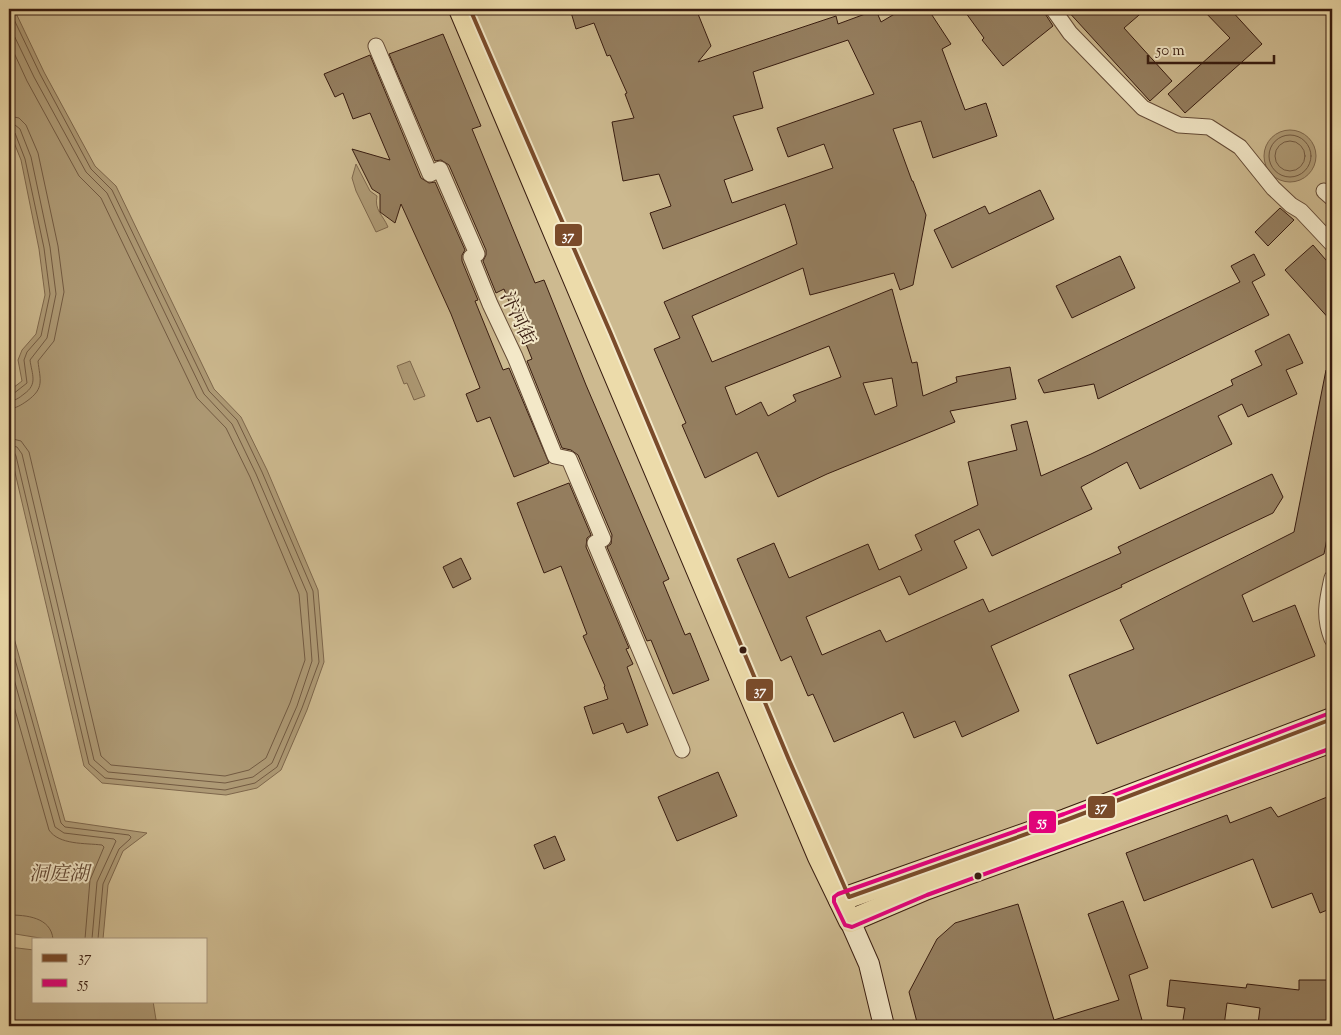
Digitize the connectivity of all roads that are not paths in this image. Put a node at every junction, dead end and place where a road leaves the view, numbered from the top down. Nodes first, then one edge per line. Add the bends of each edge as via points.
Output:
1 (460, 9) edge
2 (470, 9) edge
3 (1053, 9) edge
4 (376, 46) dead end
5 (1332, 244) edge
6 (1332, 578) edge
7 (1332, 639) edge
8 (1332, 719) edge
9 (1332, 741) edge
10 (682, 750) dead end
11 (849, 909) junction
12 (884, 1026) edge

1 - 11 main road via 819,856
2 - 11 main road via 687,513
3 - 5 street via 1070,33 1143,108 1179,125 1209,127 1240,147 1273,188 1301,211
4 - 10 street, 汴河街 via 430,174 440,169 477,254 471,257 554,456 569,459 603,540 595,543
6 - 7 street via 1326,610
8 - 11 main road via 1066,820
9 - 11 main road via 925,889
11 - 12 main road via 869,964

